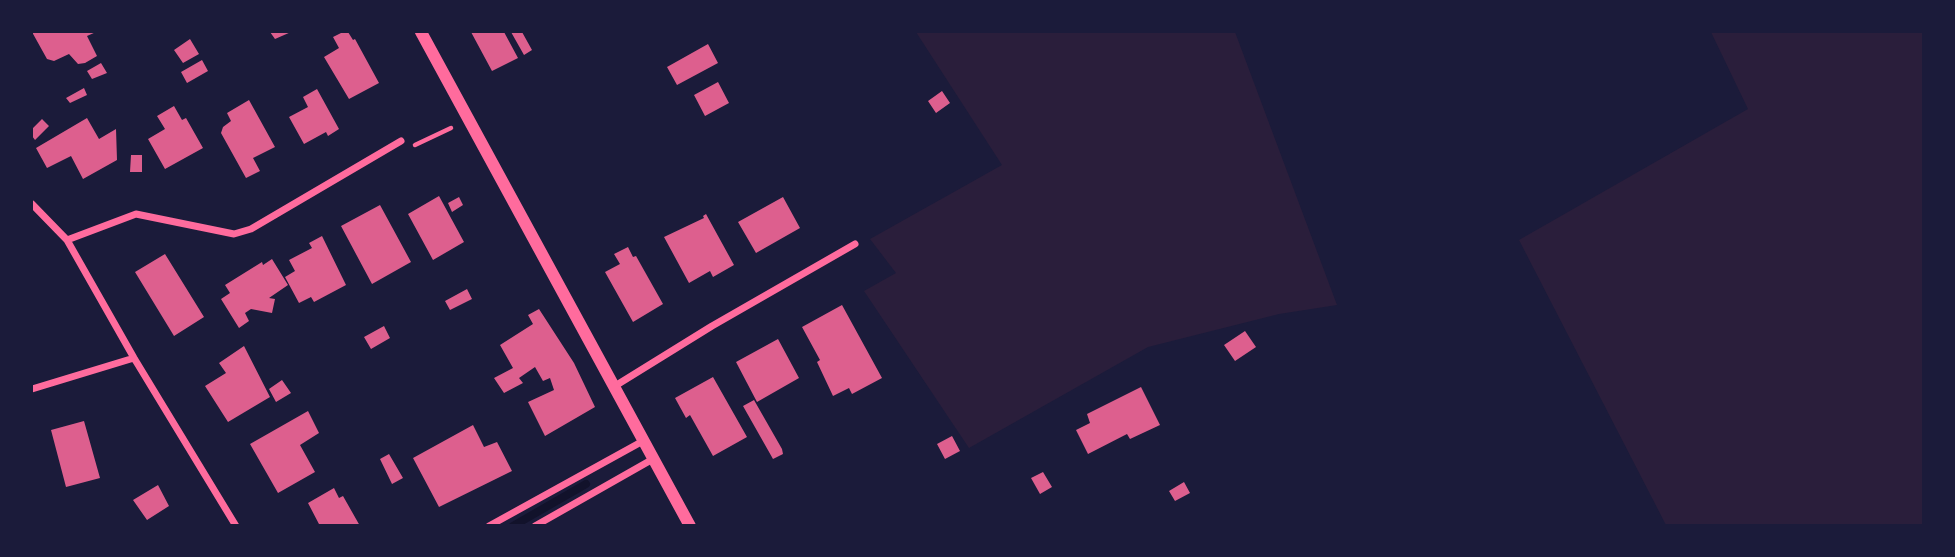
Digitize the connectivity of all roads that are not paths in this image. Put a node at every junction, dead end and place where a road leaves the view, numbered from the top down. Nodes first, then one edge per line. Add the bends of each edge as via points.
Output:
1 (421, 32) edge
2 (401, 141) road end
3 (32, 204) edge
4 (67, 240) junction
5 (855, 244) dead end
6 (134, 358) junction
7 (615, 386) junction
8 (32, 389) edge
9 (643, 441) junction
10 (653, 459) junction
11 (236, 526) edge
12 (489, 526) edge
13 (535, 526) edge
14 (690, 526) edge

1 - 7 street
2 - 4 street via 251,229 234,234 136,214
3 - 4 street
4 - 6 street
5 - 7 street
6 - 8 street
6 - 11 street
7 - 9 street
9 - 10 street
9 - 12 street
10 - 13 street
10 - 14 street

